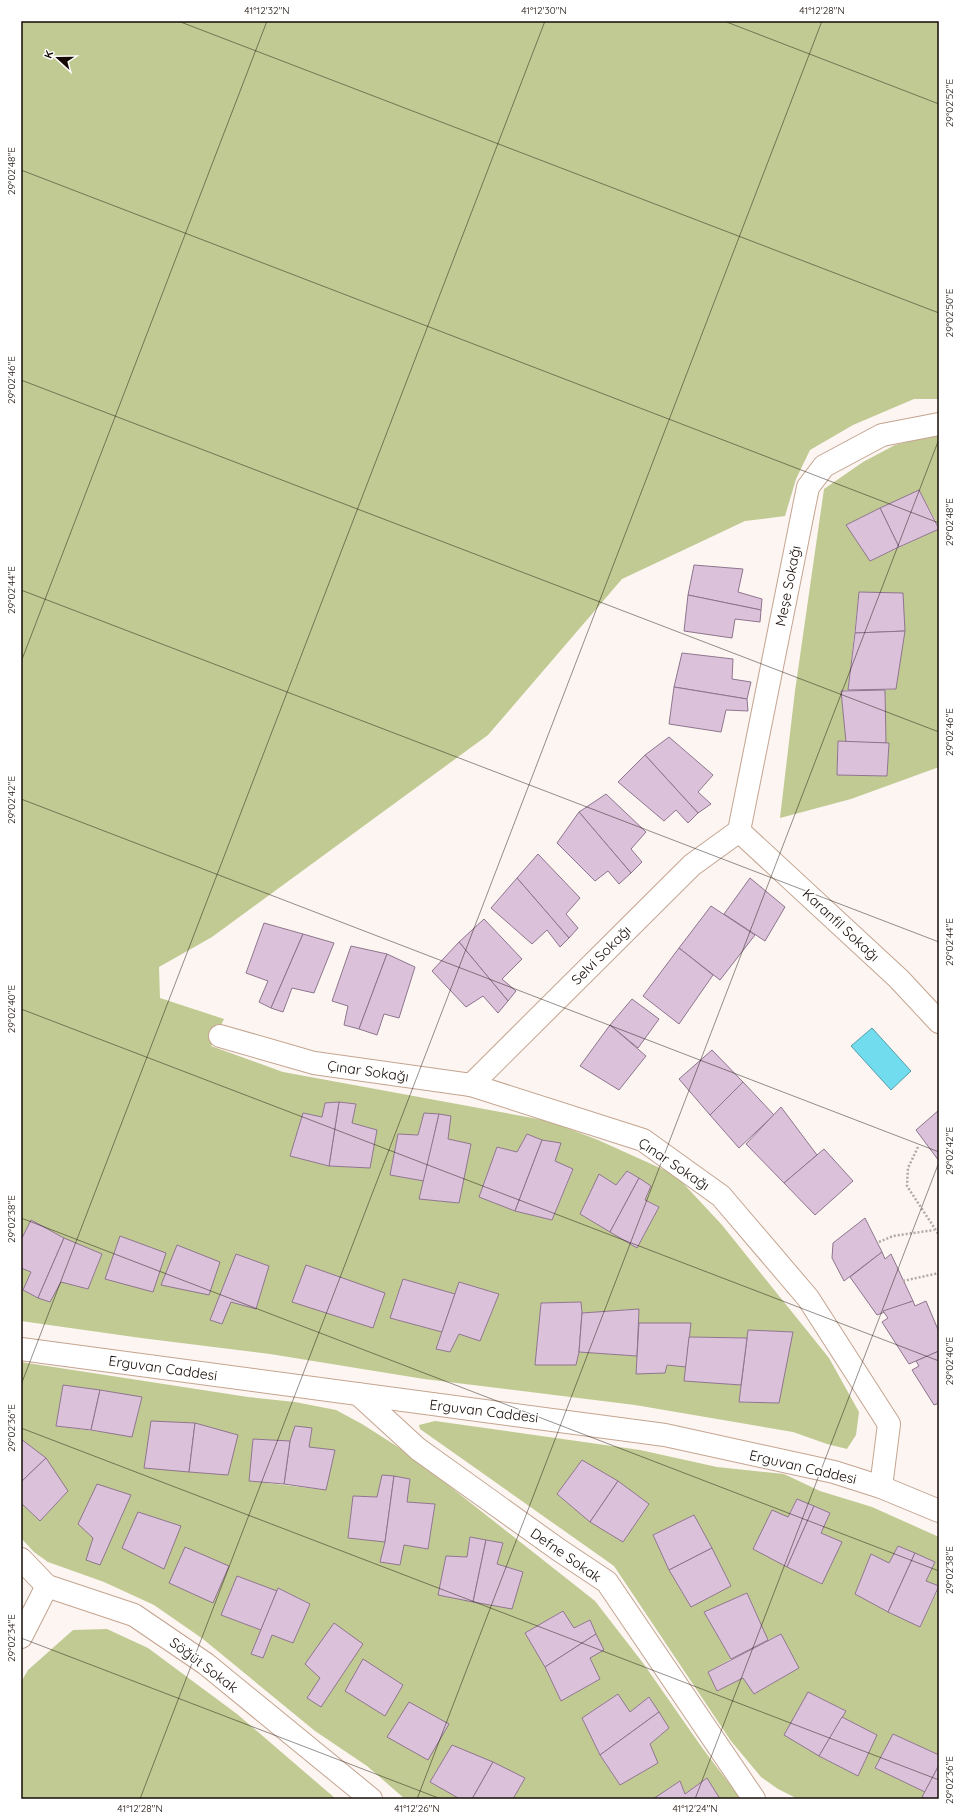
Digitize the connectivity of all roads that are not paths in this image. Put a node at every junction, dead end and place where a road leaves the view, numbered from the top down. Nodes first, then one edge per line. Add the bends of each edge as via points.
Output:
1 (939, 424) edge
2 (739, 831) junction
3 (939, 1022) edge
4 (220, 1036) dead end
5 (471, 1086) junction
6 (21, 1349) edge
7 (358, 1394) junction
8 (881, 1487) junction
9 (939, 1511) edge
10 (21, 1560) edge
11 (47, 1586) junction
12 (21, 1637) edge
13 (371, 1799) edge
14 (754, 1799) edge

1 - 2 street, Meşe Sokağı via 882,435 824,466 808,487
2 - 3 street, Karanfil Sokağı via 899,979
2 - 5 street, Selvi Sokağı via 692,865
4 - 5 street, Çınar Sokağı via 314,1063
5 - 8 street, Çınar Sokağı via 643,1140 721,1196 808,1298 889,1424
6 - 7 street, Erguvan Caddesi
7 - 8 street, Erguvan Caddesi via 665,1435 834,1472
7 - 14 street, Defne Sokak via 418,1449 607,1582
8 - 9 street, Erguvan Caddesi
10 - 11 street, Söğüt Sokak
11 - 12 street
11 - 13 street, Söğüt Sokak via 134,1615 206,1664

